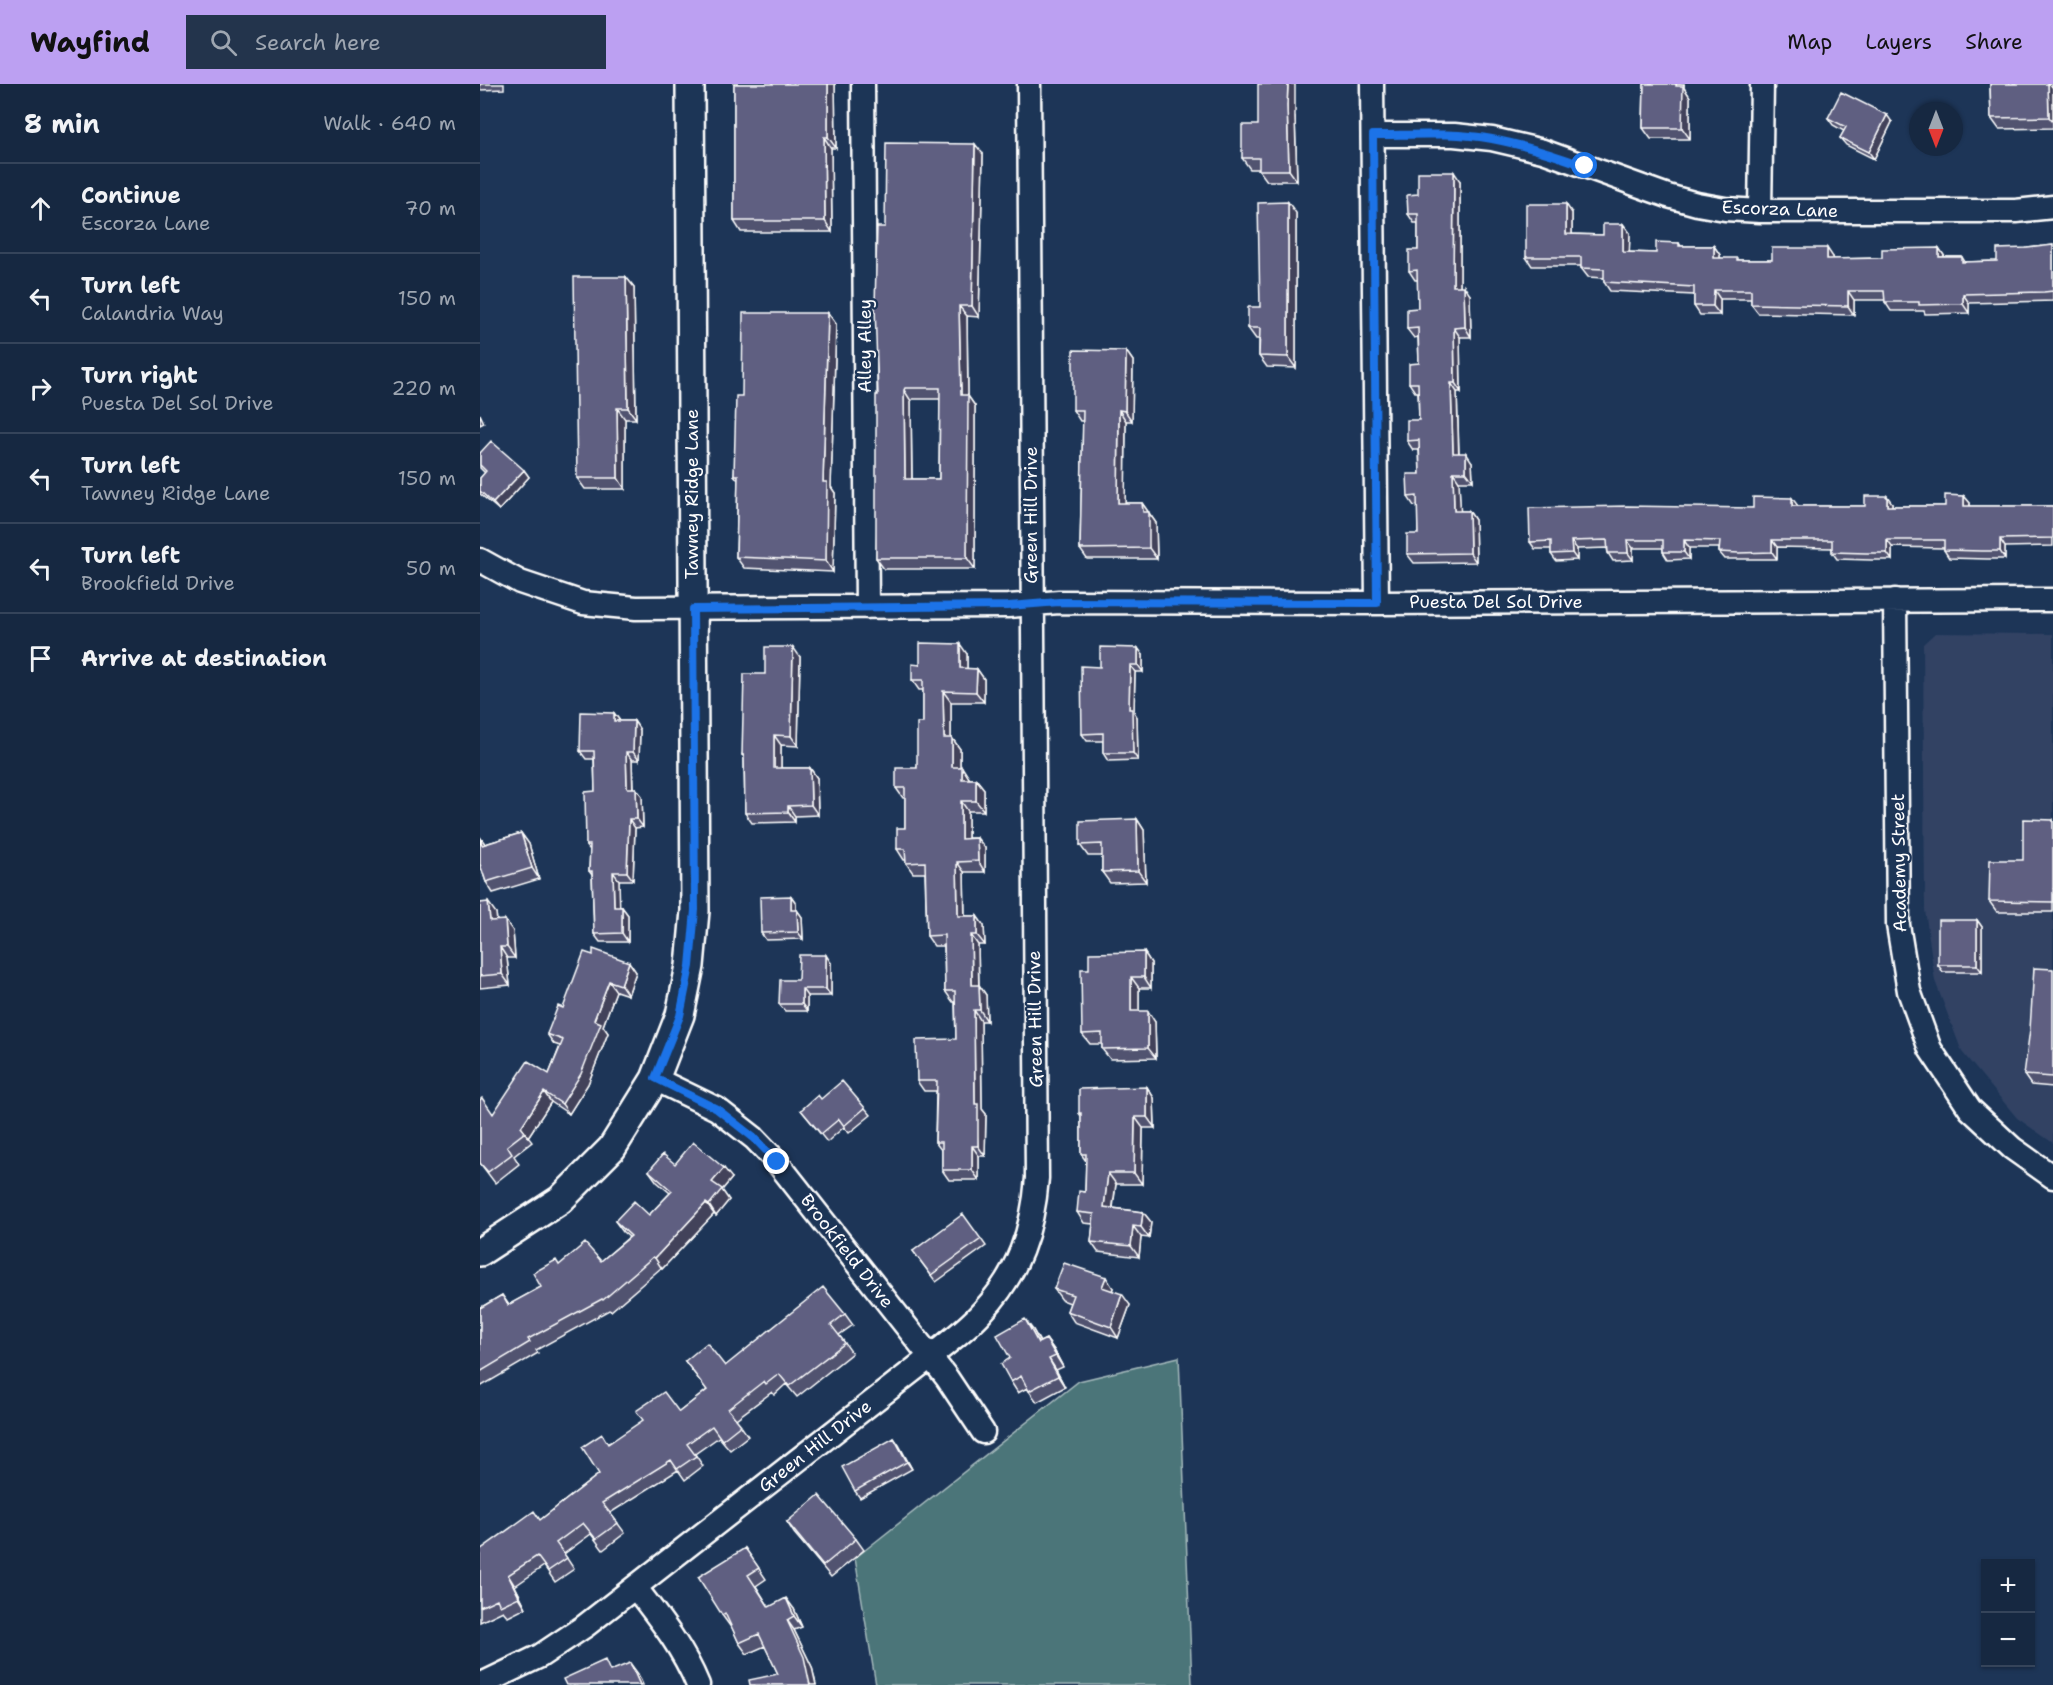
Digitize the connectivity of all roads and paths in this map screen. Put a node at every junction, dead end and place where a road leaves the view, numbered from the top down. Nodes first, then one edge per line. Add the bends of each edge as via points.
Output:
1 (690, 84) edge
2 (863, 84) edge
3 (1029, 84) edge
4 (1372, 84) edge
5 (1762, 84) edge
6 (1373, 135) junction
7 (2053, 207) edge
8 (1760, 211) junction
9 (480, 560) edge
10 (1895, 600) junction
11 (2053, 600) edge
12 (1377, 603) junction
13 (1032, 604) junction
14 (867, 607) junction
15 (693, 609) junction
16 (655, 1078) junction
17 (2053, 1177) edge
18 (480, 1252) edge
19 (930, 1357) junction
20 (983, 1432) dead end
21 (635, 1587) junction
22 (480, 1685) edge
23 (698, 1685) edge

1 - 15 street, Tawney Ridge Lane
2 - 14 street, Alley Alley
3 - 13 street, Green Hill Drive
4 - 6 street
5 - 8 street
6 - 8 street, Escorza Lane via 1492,139 1543,151 1697,204
6 - 12 street
7 - 8 street, Escorza Lane via 2016,211
9 - 15 street, Puesta Del Sol Drive via 520,582 584,603
10 - 11 street, Puesta Del Sol Drive
10 - 12 street, Puesta Del Sol Drive
10 - 17 street, Academy Street via 1898,925 1909,991 1930,1049 1970,1109 2012,1148
12 - 13 street, Puesta Del Sol Drive
13 - 14 street, Puesta Del Sol Drive
13 - 19 street, Green Hill Drive via 1035,1207 1025,1244 1003,1287 981,1313
14 - 15 street, Puesta Del Sol Drive
15 - 16 street, Tawney Ridge Lane via 694,922 680,1016
16 - 18 street, Tawney Ridge Lane via 612,1148 560,1200
16 - 19 street, Brookfield Drive via 717,1109 754,1138
19 - 20 street, Brookfield Drive
19 - 21 street, Green Hill Drive
21 - 22 street, Green Hill Drive via 540,1656
21 - 23 street via 677,1642

